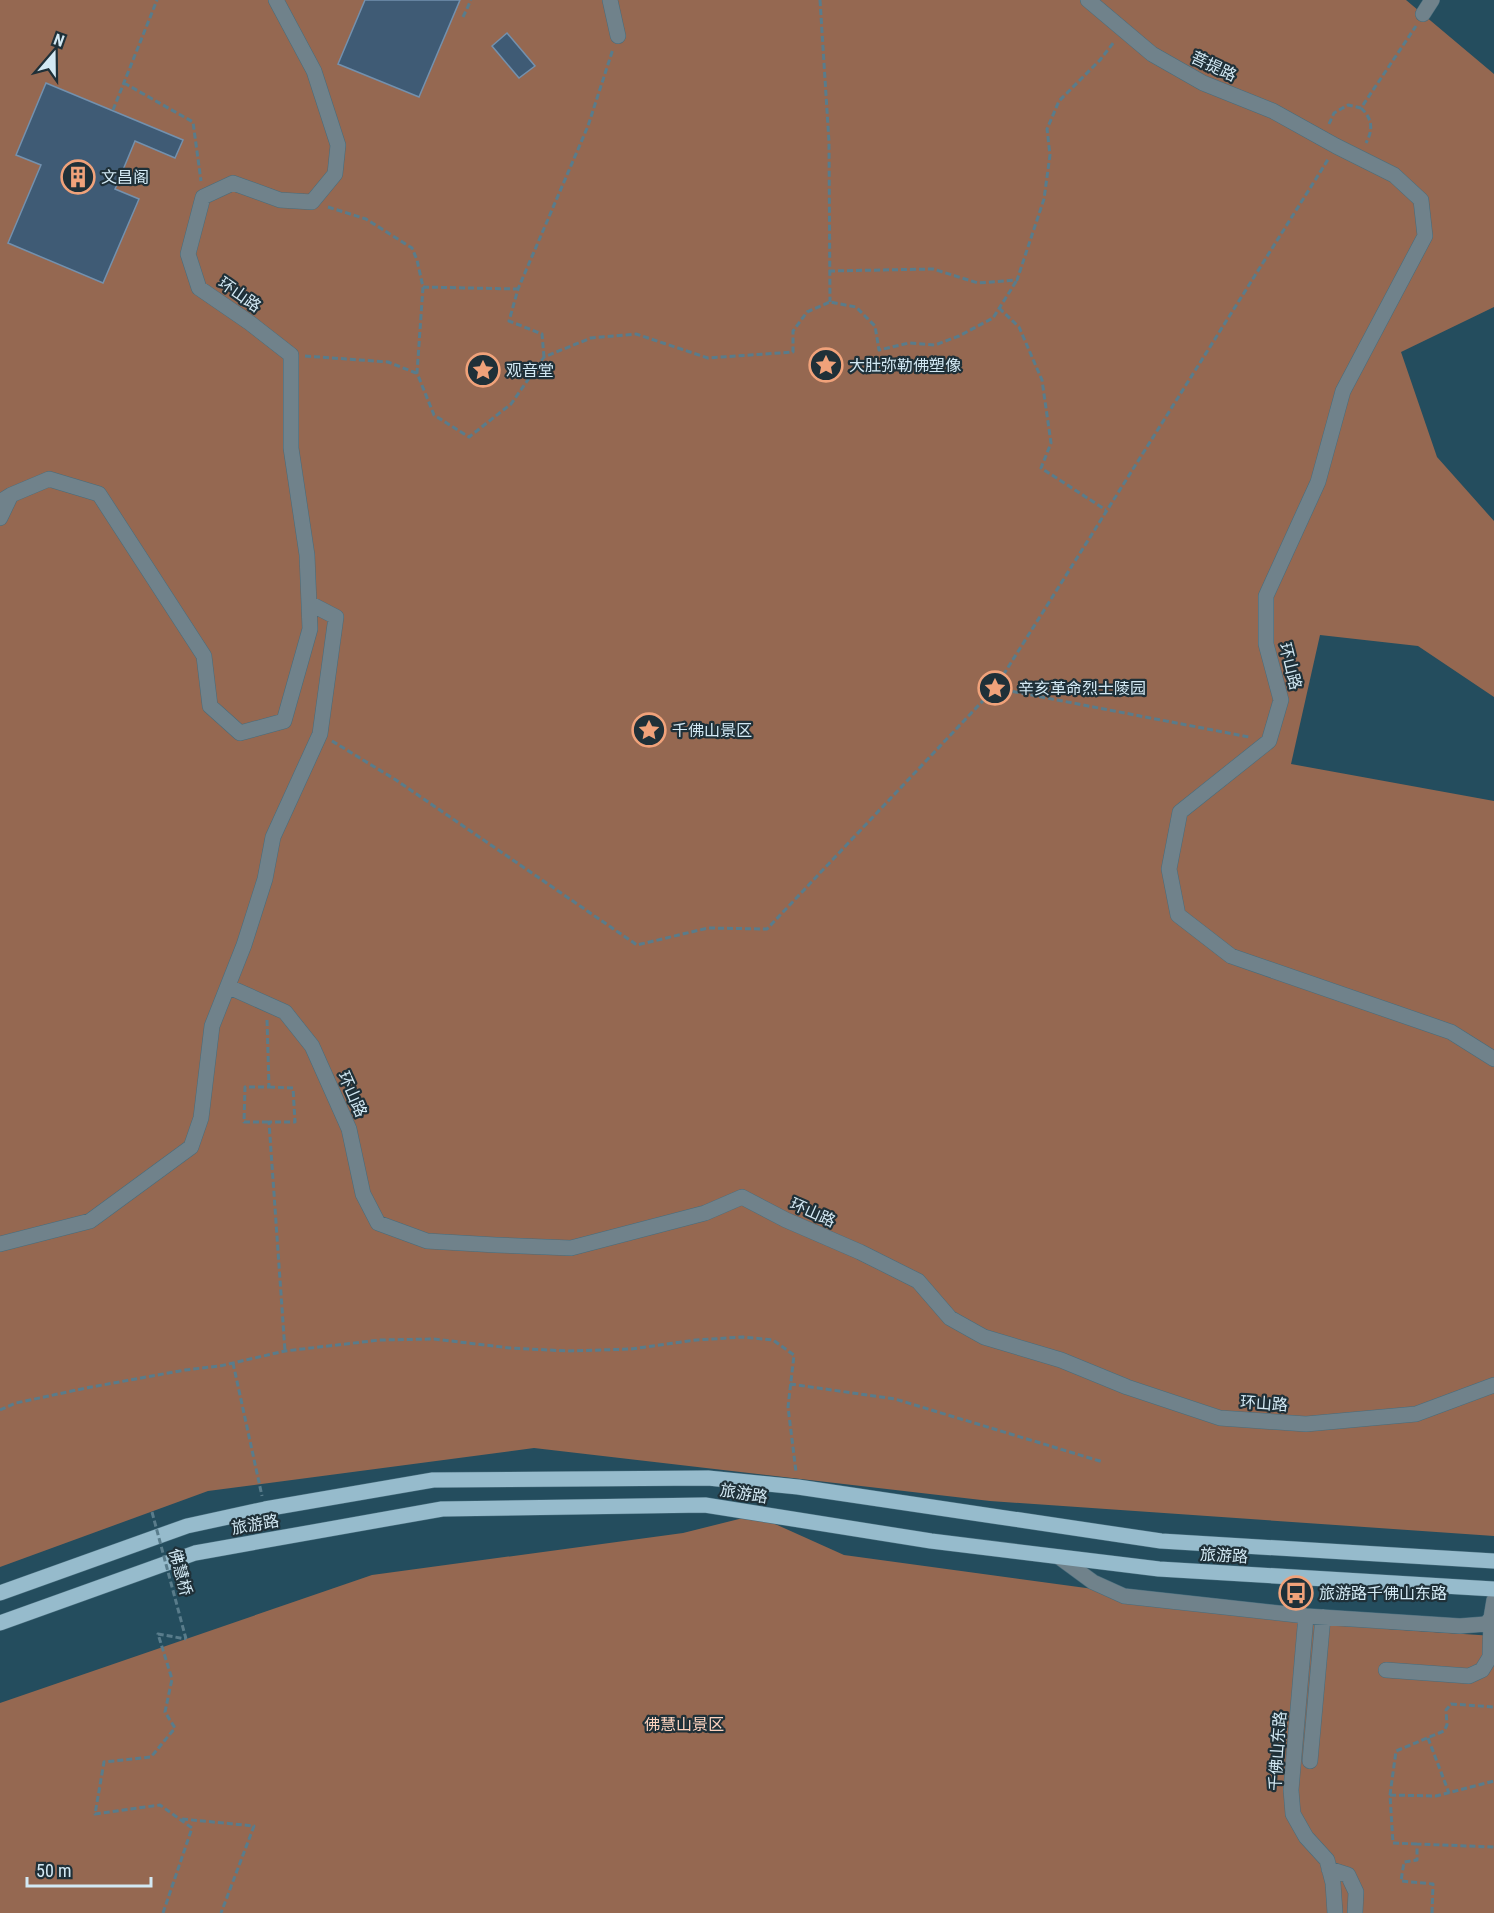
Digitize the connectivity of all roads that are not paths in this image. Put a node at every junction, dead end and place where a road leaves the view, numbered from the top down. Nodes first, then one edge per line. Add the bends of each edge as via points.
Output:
1 (276, 0) edge
2 (610, 0) edge
3 (1088, 0) edge
4 (1432, 0) edge
5 (1423, 14) road end
6 (618, 36) road end
7 (1336, 146) joint
8 (5, 498) edge
9 (0, 518) edge
10 (309, 603) junction
11 (229, 987) junction
12 (1494, 1059) edge
13 (0, 1244) edge
14 (1494, 1385) edge
15 (1059, 1557) junction
16 (1494, 1561) edge
17 (1494, 1589) edge
18 (0, 1593) edge
19 (1494, 1599) edge
20 (1306, 1616) junction
21 (1323, 1617) junction
22 (1491, 1618) junction
23 (0, 1623) edge
24 (1386, 1670) dead end
25 (1310, 1761) dead end
26 (1329, 1869) junction
27 (1335, 1913) edge
28 (1355, 1913) edge

1 - 10 street, 环山路 via 314,71 338,145 335,174 312,202 280,200 233,183 203,197 188,254 200,288 291,355 291,448 307,555
2 - 6 street
3 - 7 street, 菩提路 via 1152,54 1203,83 1273,111
4 - 5 street
7 - 12 street, 环山路 via 1394,175 1420,200 1425,236 1343,391 1318,482 1266,596 1266,645 1281,700 1269,741 1180,812 1169,869 1178,915 1231,956 1452,1032
8 - 9 street
8 - 10 street via 49,479 99,494 204,656 210,706 240,733 284,721 310,629
10 - 11 street via 336,617 320,734 273,837 265,879
11 - 13 street via 212,1026 201,1118 191,1147 90,1221
11 - 14 street, 环山路 via 285,1012 312,1046 349,1129 363,1194 378,1223 427,1241 571,1248 705,1213 742,1197 918,1281 950,1318 984,1337 1061,1360 1220,1418 1306,1424 1416,1414
15 - 17 main road, 旅游路 via 1159,1569
15 - 20 street via 1093,1582 1124,1596
15 - 23 main road, 旅游路 via 705,1505 442,1509 195,1553
16 - 18 main road, 旅游路 via 1161,1541 798,1487 708,1478 433,1480 187,1526
19 - 22 street
20 - 21 street
20 - 26 street, 千佛山东路 via 1291,1790 1293,1814 1306,1837 1327,1860
21 - 22 street via 1460,1626 1486,1624
21 - 25 street
22 - 24 street via 1490,1657 1482,1670 1468,1676
26 - 27 street, 千佛山东路
26 - 28 street via 1348,1875 1356,1892

